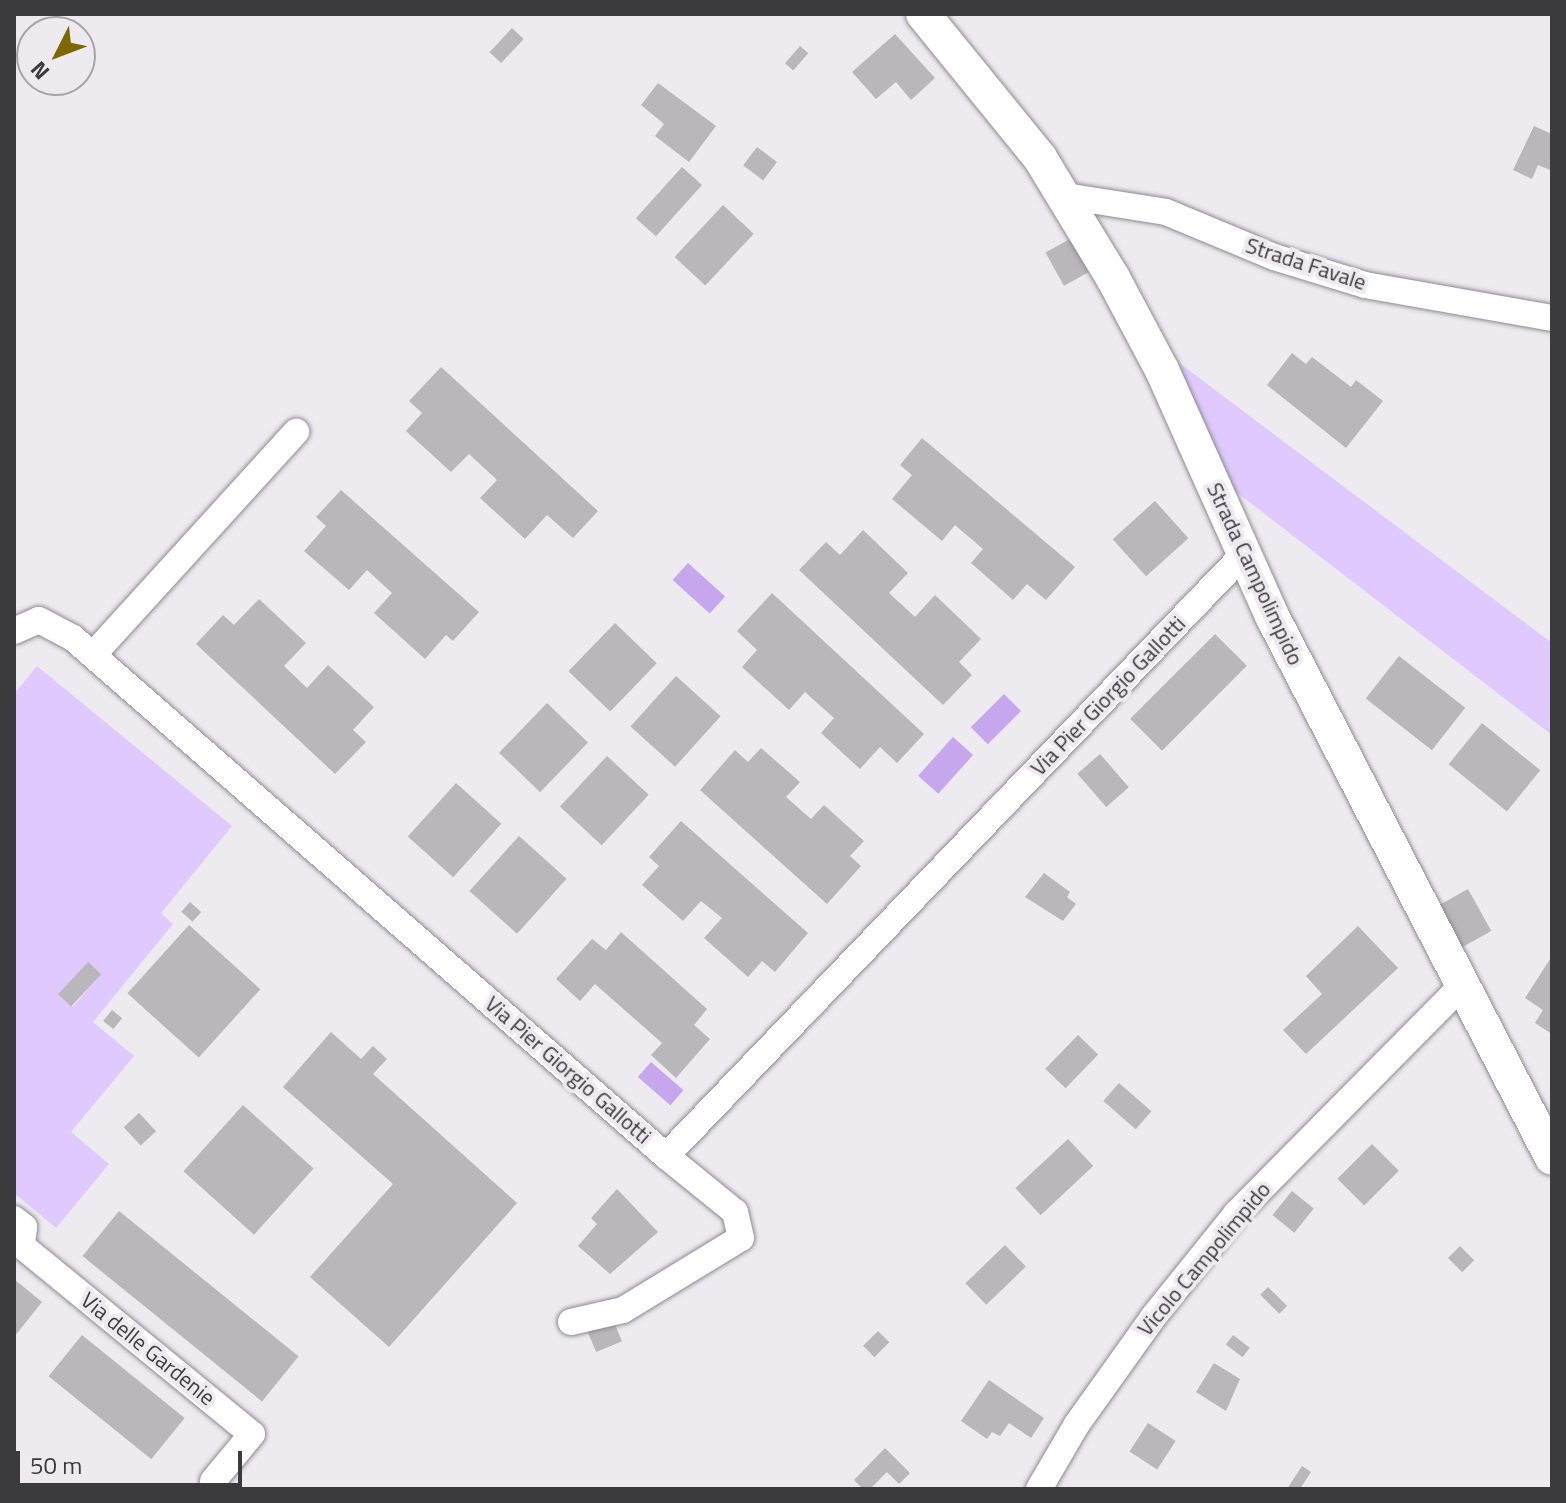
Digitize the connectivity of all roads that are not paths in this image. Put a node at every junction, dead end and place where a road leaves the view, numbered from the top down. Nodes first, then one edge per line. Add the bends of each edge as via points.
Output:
1 (923, 14) edge
2 (1065, 196) junction
3 (1552, 318) edge
4 (296, 432) dead end
5 (1243, 555) junction
6 (14, 631) edge
7 (93, 655) junction
8 (1464, 984) junction
9 (666, 1156) junction
10 (1552, 1158) edge
11 (14, 1219) edge
12 (571, 1322) dead end
13 (213, 1481) dead end
14 (1039, 1489) edge

1 - 2 street, Strada Campolimpido via 996,100
2 - 3 street, Strada Favale via 1151,207 1274,257 1365,285
2 - 5 street, Strada Campolimpido via 1162,370
4 - 7 street
5 - 8 street, Strada Campolimpido
5 - 9 street, Via Pier Giorgio Gallotti
6 - 7 street, Via Pier Giorgio Gallotti via 30,622 49,623
7 - 9 street, Via Pier Giorgio Gallotti
8 - 10 street, Strada Campolimpido
8 - 14 street, Vicolo Campolimpido via 1236,1214 1154,1316 1077,1424
9 - 12 street via 735,1212 741,1238 623,1310
11 - 13 street, Via delle Gardenie via 24,1227 22,1246 252,1434

